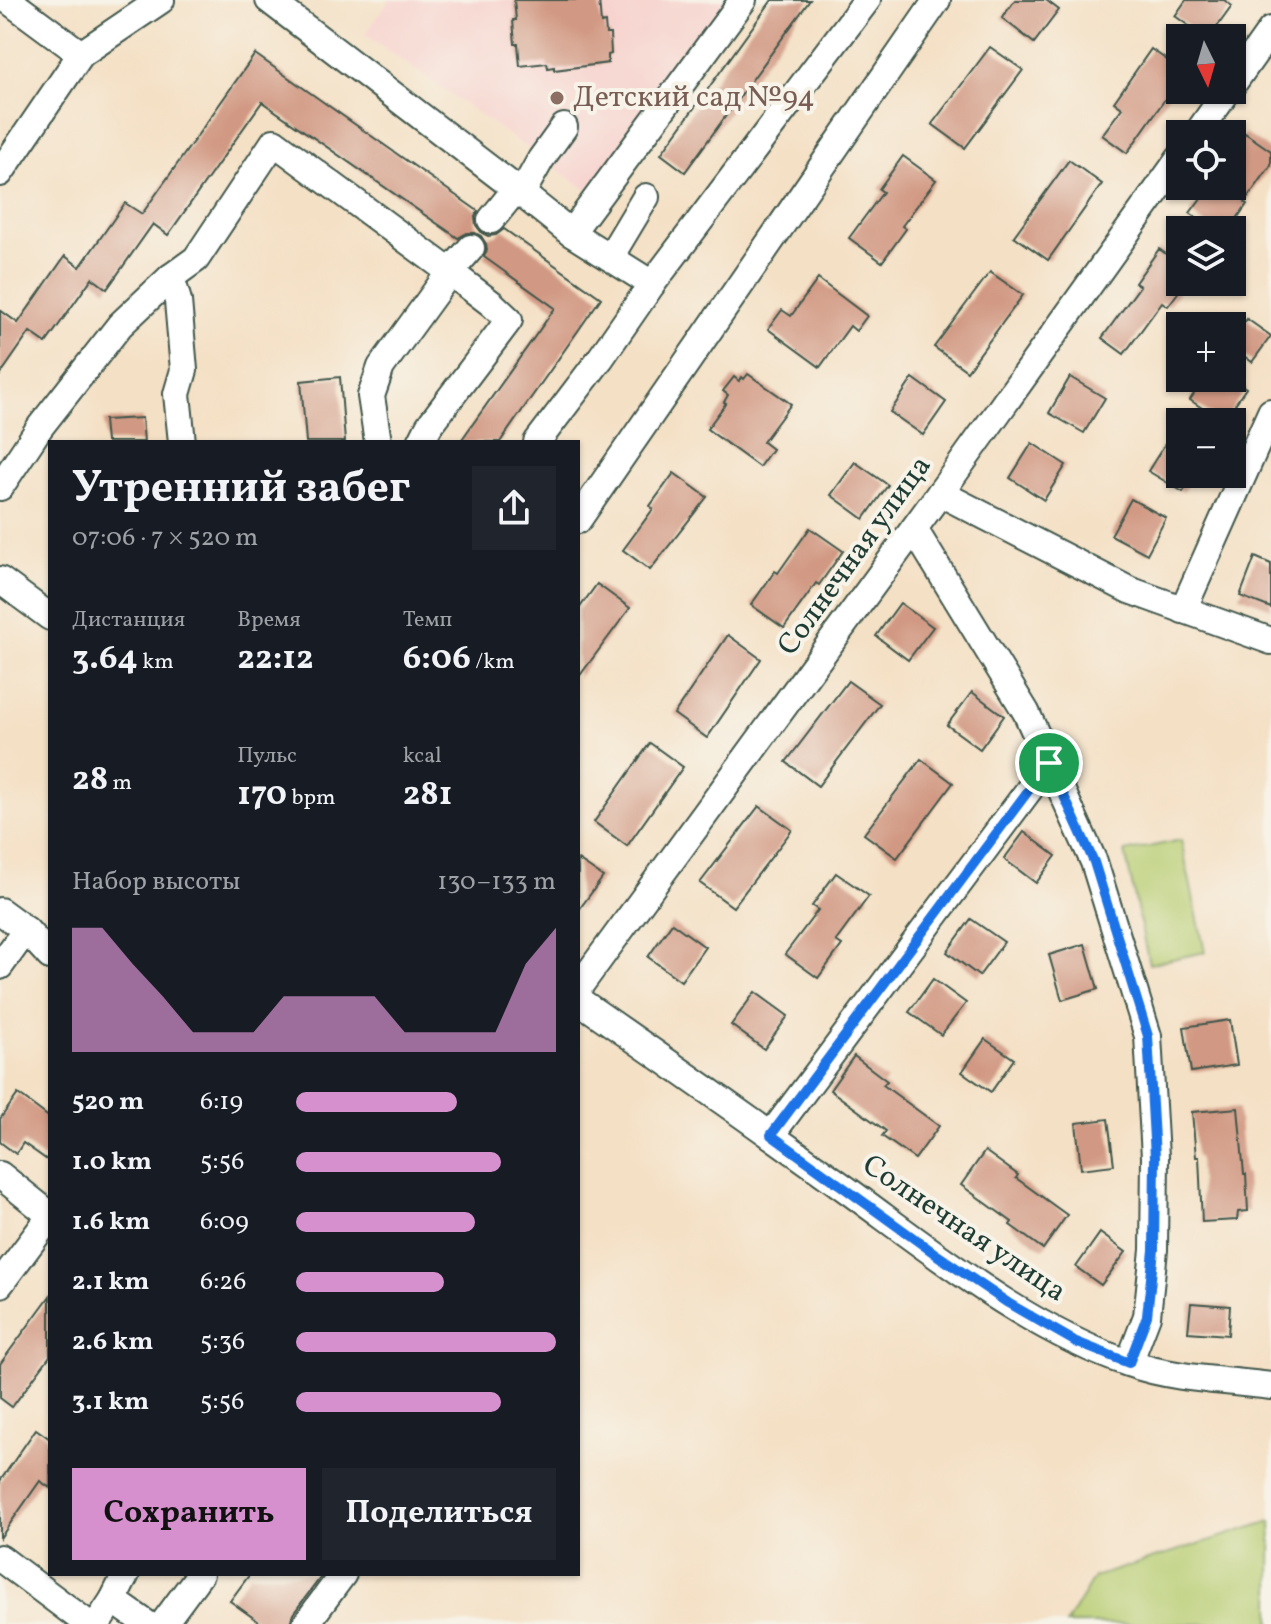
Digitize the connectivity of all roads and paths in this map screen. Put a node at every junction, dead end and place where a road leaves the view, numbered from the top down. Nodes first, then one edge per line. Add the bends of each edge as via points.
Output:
1 (8, 0) edge
2 (161, 0) edge
3 (269, 0) edge
4 (743, 0) edge
5 (867, 0) edge
6 (937, 0) edge
7 (1271, 30) edge
8 (81, 54) junction
9 (1246, 65) edge
10 (564, 127) dead end
11 (0, 173) edge
12 (1166, 178) edge
13 (519, 191) junction
14 (646, 197) dead end
15 (491, 220) dead end
16 (571, 233) junction
17 (471, 248) dead end
18 (610, 257) junction
19 (450, 272) junction
20 (171, 277) junction
21 (652, 284) junction
22 (1271, 412) edge
23 (182, 440) edge
24 (378, 440) edge
25 (422, 440) edge
26 (539, 440) edge
27 (0, 487) edge
28 (940, 493) junction
29 (580, 517) edge
30 (914, 529) junction
31 (0, 580) edge
32 (1183, 610) junction
33 (48, 616) edge
34 (1271, 641) edge
35 (1049, 763) junction
36 (0, 911) edge
37 (26, 930) junction
38 (48, 954) edge
39 (0, 966) edge
40 (580, 985) edge
41 (580, 1001) edge
42 (771, 1135) junction
43 (0, 1175) edge
44 (48, 1214) edge
45 (48, 1219) edge
46 (0, 1284) edge
47 (1129, 1363) junction
48 (1271, 1386) edge
49 (0, 1558) edge
50 (125, 1576) edge
51 (199, 1576) edge
52 (342, 1576) edge
53 (113, 1600) junction
54 (88, 1624) edge
55 (97, 1624) edge
56 (147, 1624) edge
57 (163, 1624) edge
58 (306, 1624) edge

1 - 8 street
2 - 8 street
3 - 13 street
4 - 16 street
5 - 21 street
6 - 29 street
7 - 9 street
8 - 11 street
10 - 13 street
12 - 28 street, Солнечная улица
13 - 15 street
13 - 16 street
14 - 18 street
16 - 18 street
17 - 19 street
18 - 21 street
19 - 20 street via 274,142 196,259
19 - 24 street via 381,367 371,396
19 - 25 street via 509,320
20 - 23 street via 184,370 177,394
20 - 27 street via 120,325
21 - 26 street
22 - 32 street
28 - 30 street, Солнечная улица
28 - 32 street via 1129,590
30 - 35 street via 1026,712
30 - 40 street, Солнечная улица
31 - 33 street
32 - 34 street
35 - 42 street
35 - 47 street via 1094,862 1148,1036 1154,1250 1147,1316
36 - 37 street
37 - 38 street
37 - 39 street
41 - 42 street, Солнечная улица
42 - 47 street, Солнечная улица via 1008,1303 1076,1342
43 - 44 street
45 - 46 street
47 - 48 street, Солнечная улица via 1195,1378
49 - 54 street
50 - 53 street
51 - 57 street
52 - 58 street
53 - 55 street
53 - 56 street

